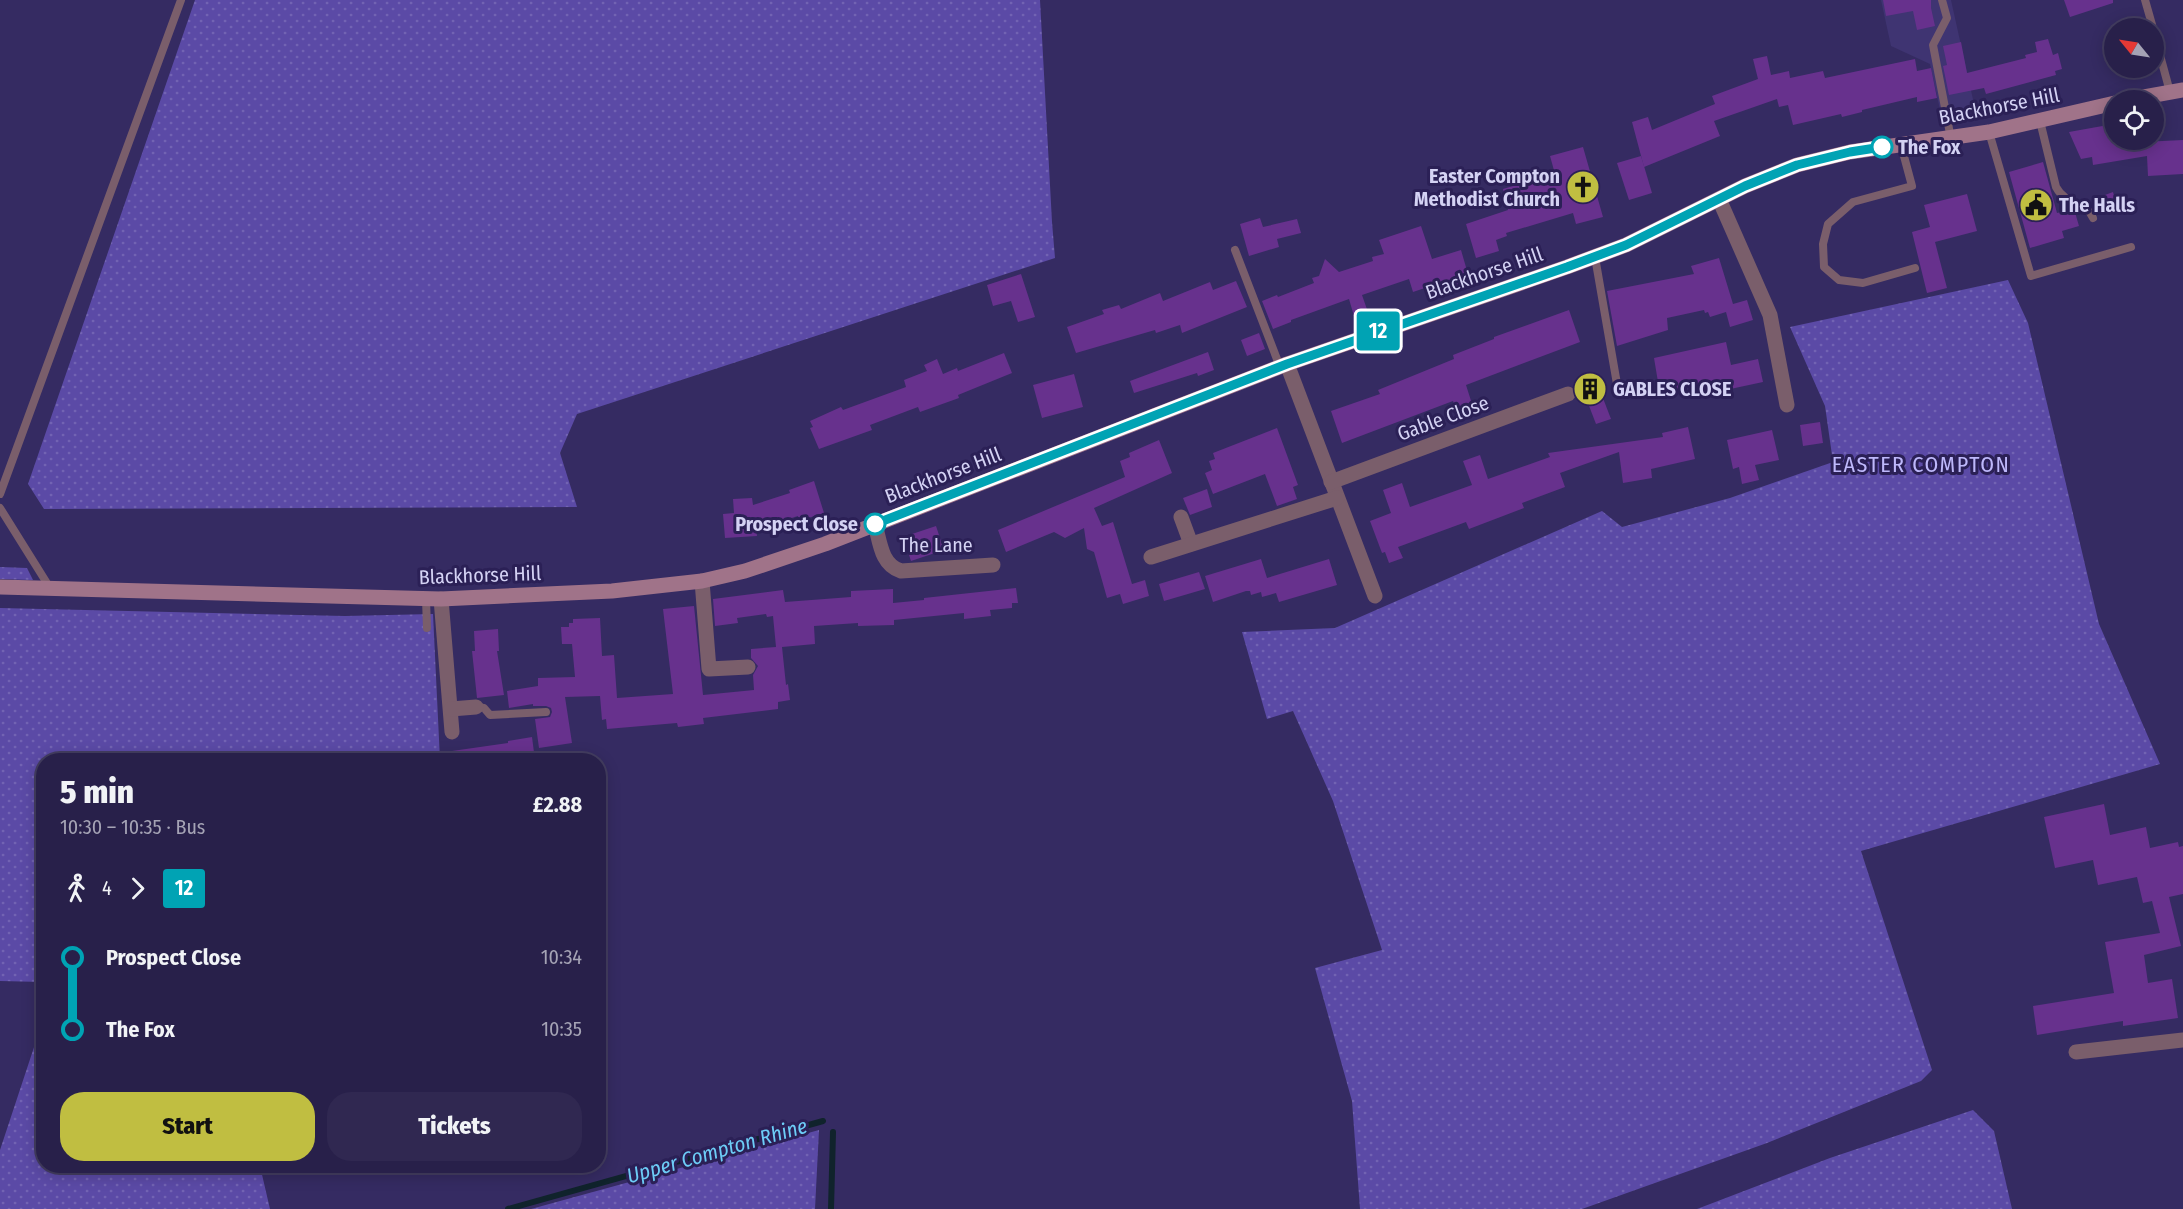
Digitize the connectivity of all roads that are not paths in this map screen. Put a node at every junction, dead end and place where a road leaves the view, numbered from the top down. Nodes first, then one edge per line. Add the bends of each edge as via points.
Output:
1 (181, 0) edge
2 (1942, 0) edge
3 (2145, 0) edge
4 (2150, 18) edge
5 (2164, 60) edge
6 (2176, 91) edge
7 (2104, 106) edge
8 (2040, 121) junction
9 (1989, 132) junction
10 (1951, 139) junction
11 (1901, 145) junction
12 (1719, 199) junction
13 (2093, 218) dead end
14 (2131, 247) dead end
15 (1235, 250) dead end
16 (1595, 257) junction
17 (1915, 267) dead end
18 (1284, 365) junction
19 (1617, 384) dead end
20 (1568, 394) dead end
21 (1787, 405) dead end
22 (1331, 482) junction
23 (0, 494) edge
24 (1337, 498) junction
25 (0, 508) edge
26 (1181, 517) dead end
27 (875, 524) junction
28 (1191, 544) junction
29 (1151, 556) dead end
30 (993, 565) dead end
31 (702, 581) junction
32 (0, 587) edge
33 (50, 588) junction
34 (1375, 596) dead end
35 (434, 599) junction
36 (427, 628) dead end
37 (748, 667) dead end
38 (476, 707) joint
39 (451, 709) junction
40 (546, 712) dead end
41 (452, 732) dead end
42 (2183, 1040) edge
43 (2076, 1052) dead end

1 - 23 lane
2 - 10 lane via 1947,18 1932,45
3 - 4 lane
5 - 6 lane
7 - 8 main road, Blackhorse Hill
8 - 9 main road, Blackhorse Hill
8 - 13 lane via 2056,187 2061,196 2090,211
9 - 10 main road, Blackhorse Hill
9 - 14 lane via 2031,276
10 - 11 main road, Blackhorse Hill
11 - 12 main road, Blackhorse Hill via 1797,165
11 - 17 lane via 1912,186 1853,202 1828,224 1823,244 1824,267 1839,280 1863,283
12 - 16 main road, Blackhorse Hill
12 - 21 street via 1770,315
15 - 18 lane
16 - 18 main road, Blackhorse Hill
16 - 19 lane
18 - 22 street
18 - 27 main road, Blackhorse Hill
20 - 22 street, Gable Close
22 - 24 street
24 - 28 street
24 - 34 street
25 - 33 lane
26 - 28 street
27 - 30 street, The Lane via 887,564 901,571
27 - 31 main road, Blackhorse Hill via 745,572
28 - 29 street
31 - 35 main road, Blackhorse Hill via 612,591
31 - 37 street via 708,669
32 - 33 main road, Blackhorse Hill
33 - 35 main road, Blackhorse Hill
35 - 36 lane
35 - 39 street
38 - 39 street
38 - 40 lane via 484,708 490,715
39 - 41 street
42 - 43 street

